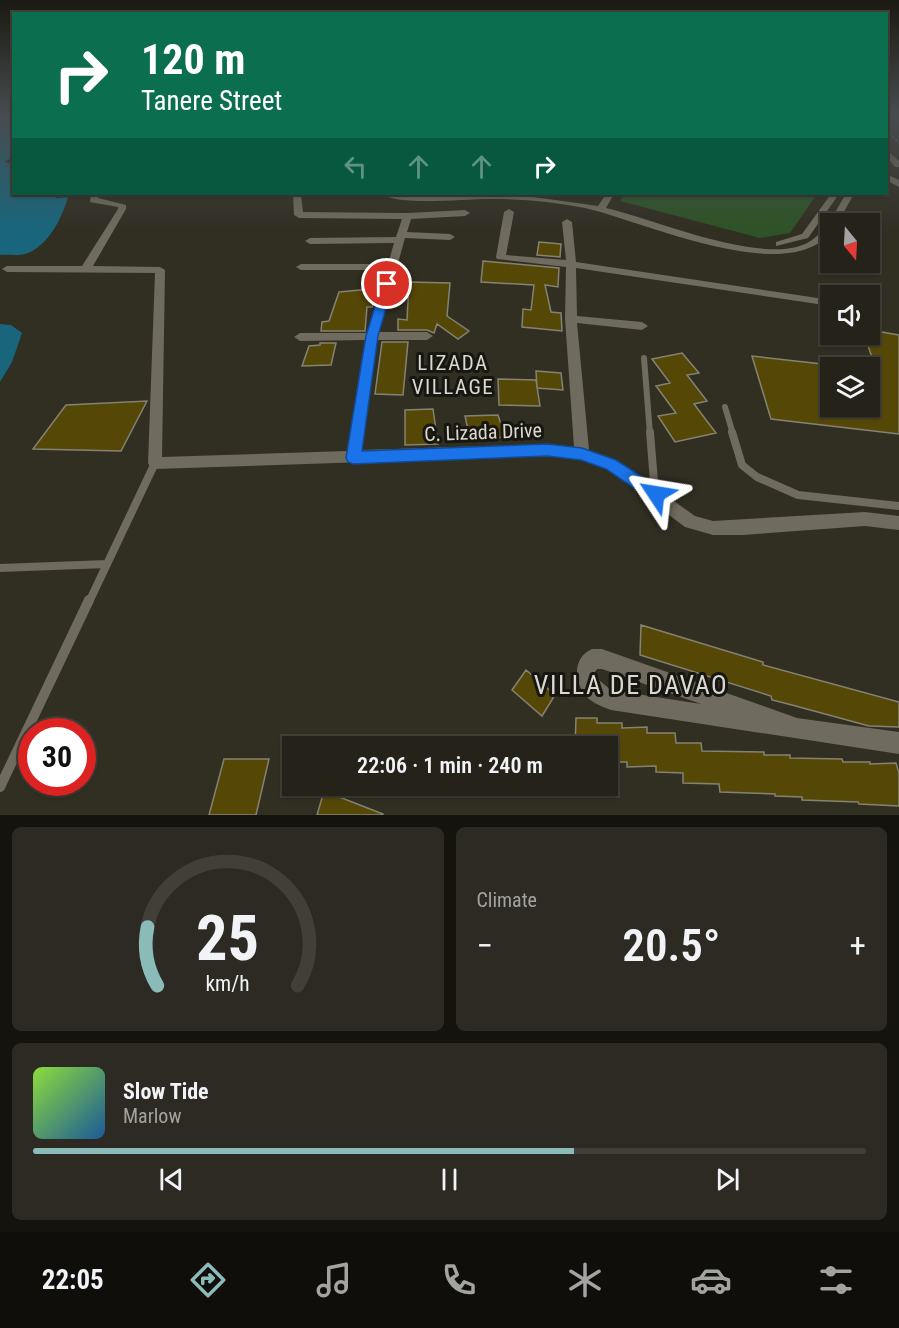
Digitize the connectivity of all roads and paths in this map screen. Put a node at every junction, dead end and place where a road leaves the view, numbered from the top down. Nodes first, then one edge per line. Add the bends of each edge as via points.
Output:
1 (95, 195) edge
2 (297, 195) edge
3 (392, 195) edge
4 (546, 195) edge
5 (609, 195) edge
6 (834, 195) edge
7 (849, 195) edge
8 (603, 206) junction
9 (509, 212) dead end
10 (465, 213) dead end
11 (407, 216) junction
12 (644, 217) junction
13 (567, 222) dead end
14 (450, 237) dead end
15 (401, 238) junction
16 (310, 241) dead end
17 (571, 264) junction
18 (301, 267) dead end
19 (392, 267) junction
20 (86, 268) junction
21 (7, 269) dead end
22 (820, 301) edge
23 (571, 319) junction
24 (642, 326) dead end
25 (372, 336) junction
26 (427, 336) dead end
27 (300, 337) dead end
28 (644, 358) dead end
29 (725, 408) dead end
30 (582, 454) junction
31 (353, 458) junction
32 (155, 464) junction
33 (656, 494) junction
34 (899, 506) edge
35 (899, 523) edge
36 (107, 564) junction
37 (0, 568) edge
38 (792, 726) junction
39 (899, 743) edge
40 (0, 787) edge

1 - 20 street via 93,200 122,205 122,209
2 - 11 street via 299,215
3 - 8 street via 534,198
4 - 8 street
5 - 8 street
6 - 12 street via 805,236 779,244 739,241
7 - 12 street via 818,241 787,251 739,248
8 - 12 street
9 - 17 street via 501,257
10 - 11 street
11 - 15 street
13 - 17 street
14 - 15 street
15 - 16 street
15 - 19 street
17 - 22 street
17 - 23 street
18 - 19 street
19 - 25 street
20 - 21 street
20 - 32 street via 153,268 161,272
23 - 24 street
23 - 30 street
25 - 26 street
25 - 27 street
25 - 31 street
28 - 33 lane
29 - 34 lane via 742,465 757,477 798,495
30 - 31 street, C. Lizada Drive via 547,450
30 - 33 street, C. Lizada Drive via 611,464
31 - 32 street, C. Lizada Drive
32 - 36 lane
33 - 35 street, C. Lizada Drive via 691,522 713,528 865,519
36 - 37 lane
36 - 40 lane
38 - 38 street via 617,702 595,692 585,671 592,659 602,659
38 - 39 street

